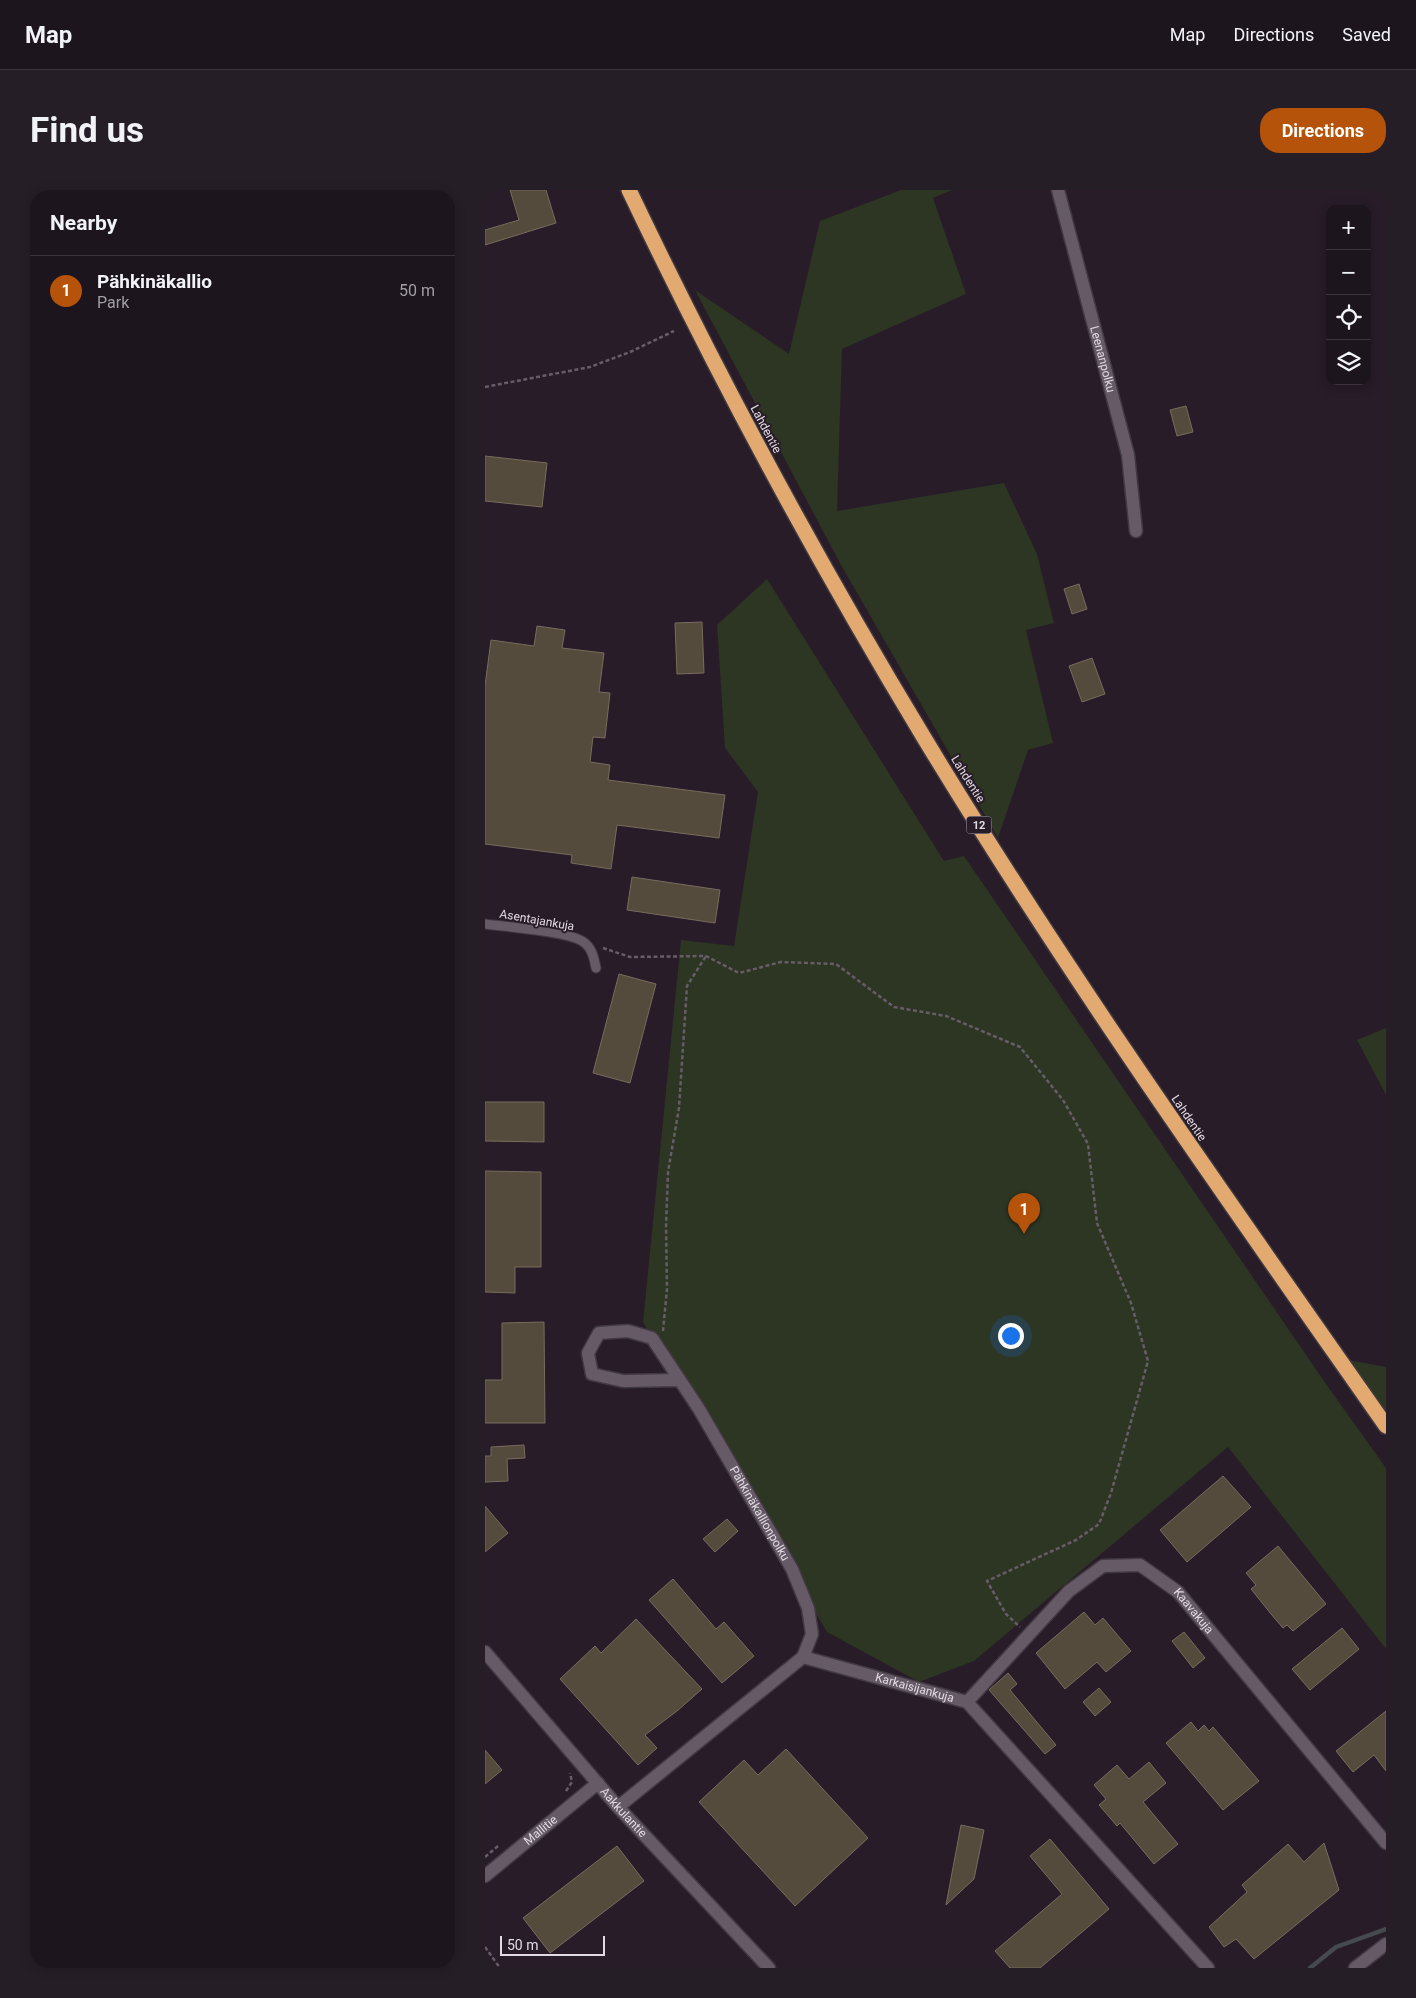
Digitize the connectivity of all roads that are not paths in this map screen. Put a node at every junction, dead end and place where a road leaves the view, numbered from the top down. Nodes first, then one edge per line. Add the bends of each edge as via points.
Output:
1 (629, 190) edge
2 (1058, 190) edge
3 (1136, 530) dead end
4 (485, 924) edge
5 (596, 968) dead end
6 (678, 1380) junction
7 (1386, 1426) edge
8 (485, 1652) edge
9 (803, 1657) junction
10 (967, 1702) junction
11 (598, 1783) junction
12 (618, 1807) junction
13 (1386, 1843) edge
14 (485, 1876) edge
15 (1386, 1944) edge
16 (769, 1968) edge
17 (1208, 1968) edge
18 (1355, 1968) edge

1 - 7 highway, Lahdentie / 12 via 729,392 792,510 924,738 1121,1044
2 - 3 street, Leenanpolku via 1128,455
4 - 5 lane, Asentajankuja via 582,941 593,953
6 - 6 street, Pähkinäkallionpolku via 652,1338 628,1331 599,1333 588,1353 592,1374 623,1381
6 - 9 street, Pähkinäkallionpolku via 699,1409 792,1569 808,1608 812,1634
8 - 11 street, Aakkulantie
9 - 10 street, Karkaisijankuja
9 - 12 street
10 - 13 street, Kaavakuja via 1069,1591 1103,1566 1140,1565 1178,1592
10 - 17 street, Karkaisijankuja
11 - 12 street, Aakkulantie
11 - 14 street, Mallitie
12 - 16 street, Aakkulantie
15 - 18 street

